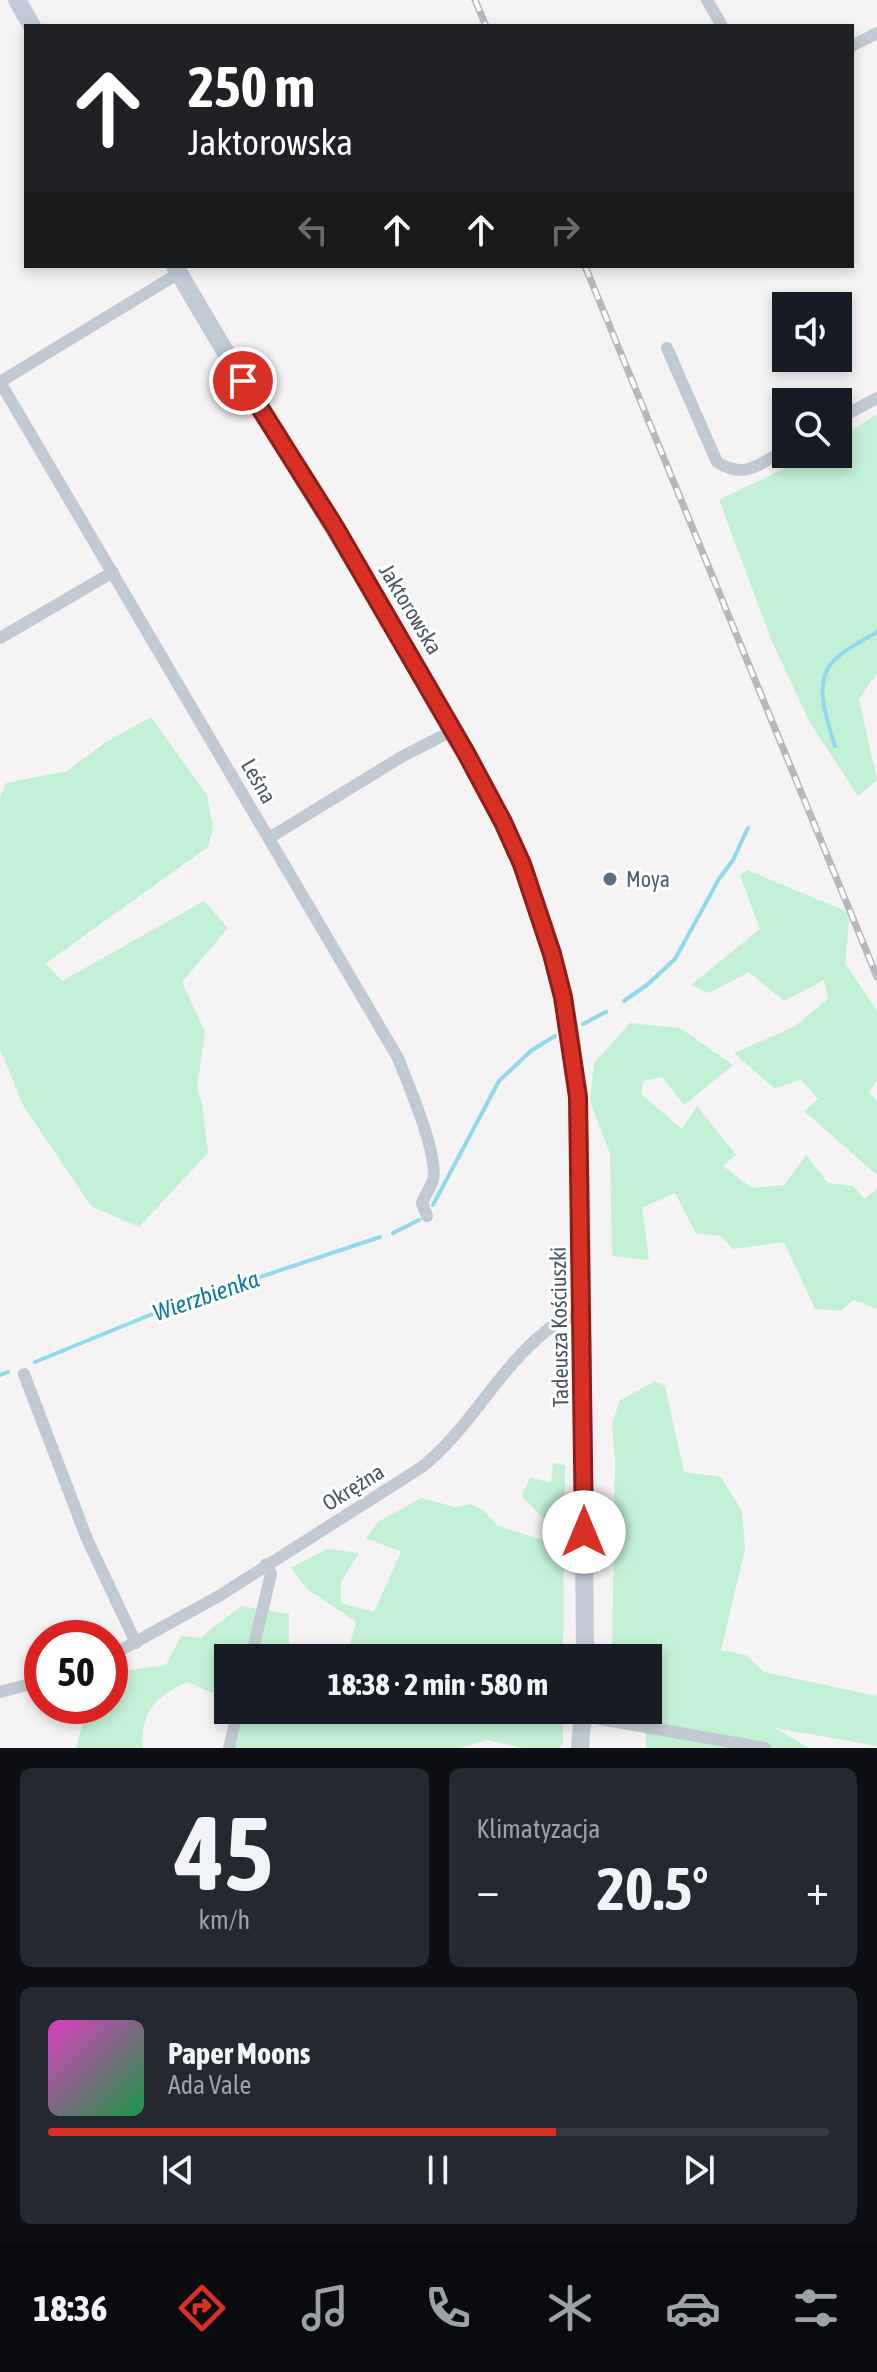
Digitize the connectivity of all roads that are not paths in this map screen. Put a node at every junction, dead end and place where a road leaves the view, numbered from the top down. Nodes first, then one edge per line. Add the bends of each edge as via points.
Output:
1 (17, 0) edge
2 (707, 0) edge
3 (31, 24) edge
4 (721, 24) edge
5 (877, 33) edge
6 (854, 45) edge
7 (177, 269) edge
8 (667, 348) dead end
9 (0, 382) edge
10 (877, 398) edge
11 (852, 411) edge
12 (772, 457) edge
13 (113, 572) junction
14 (0, 638) edge
15 (454, 730) junction
16 (269, 838) junction
17 (563, 997) joint
18 (427, 1216) dead end
19 (583, 1312) junction
20 (24, 1374) dead end
21 (266, 1564) junction
22 (136, 1643) junction
23 (254, 1644) edge
24 (585, 1644) edge
25 (128, 1647) edge
26 (24, 1686) edge
27 (0, 1692) edge
28 (235, 1724) edge
29 (582, 1724) edge
30 (640, 1724) edge
31 (229, 1748) edge
32 (580, 1748) edge
33 (765, 1748) edge

1 - 3 main road
2 - 4 street
5 - 6 street
7 - 9 street
7 - 15 main road, Jaktorowska
8 - 12 street via 717,462 732,471 749,470
9 - 13 street, Leśna
10 - 11 street
13 - 14 street
13 - 16 street, Leśna
15 - 16 street
15 - 17 main road, Jaktorowska via 522,864
16 - 18 street, Leśna via 398,1058 434,1165 422,1203
17 - 19 main road, Tadeusza Kościuszki via 578,1097
19 - 21 street, Okrężna via 556,1324 528,1349 443,1451
19 - 24 main road, Tadeusza Kościuszki
20 - 22 street via 87,1539
21 - 22 street, Okrężna
21 - 23 street via 271,1574
22 - 25 street, Okrężna
26 - 27 street
28 - 31 street
29 - 32 main road
30 - 33 street

